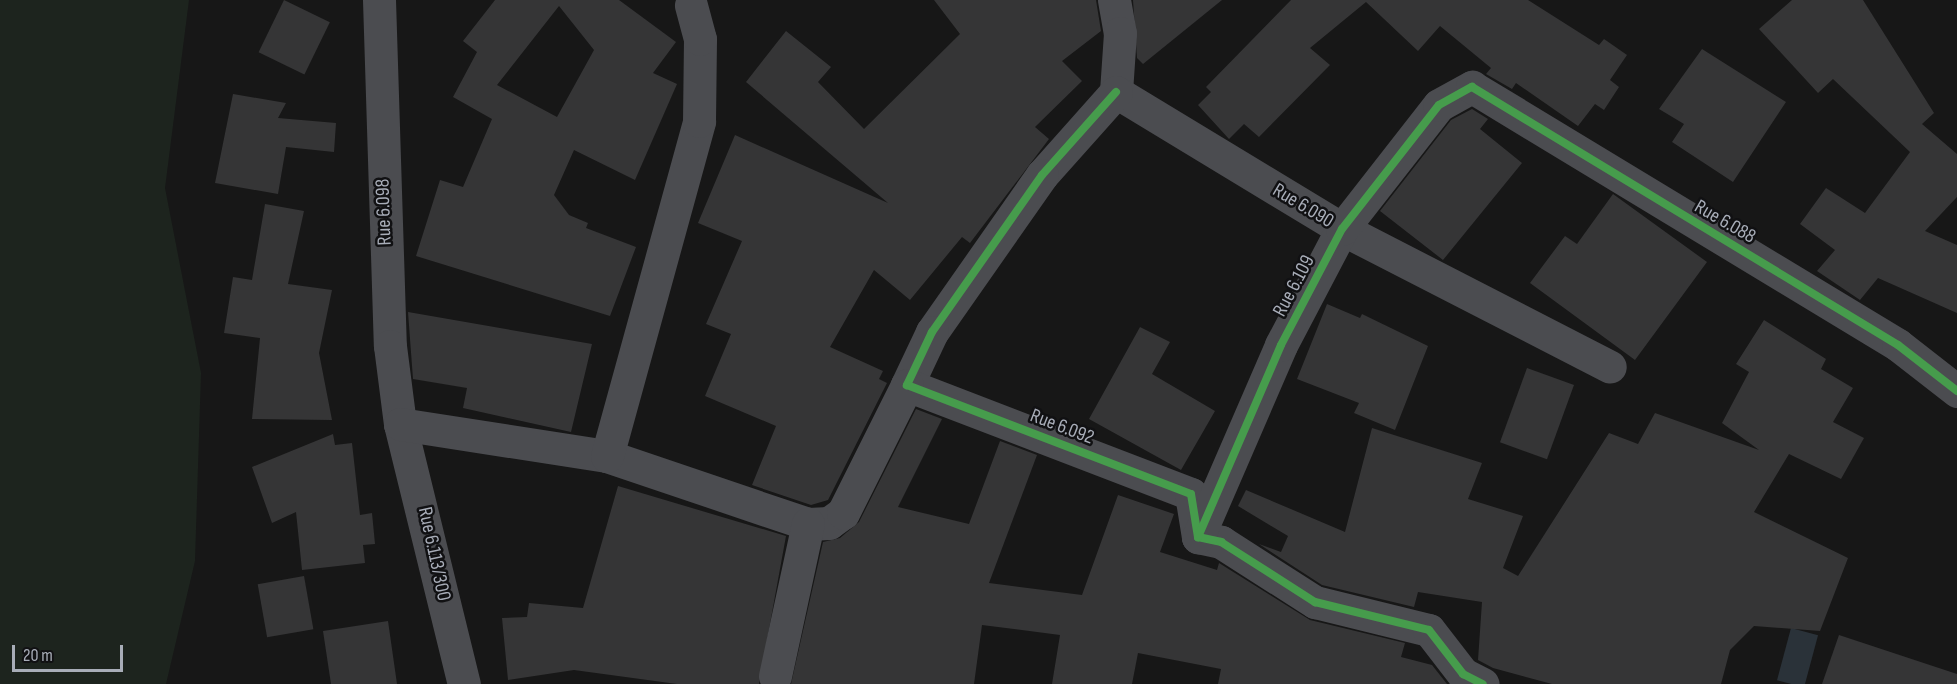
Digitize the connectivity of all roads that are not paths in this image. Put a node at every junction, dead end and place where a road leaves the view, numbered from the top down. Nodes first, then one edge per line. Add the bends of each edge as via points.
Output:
1 (379, 0) edge
2 (1114, 0) edge
3 (691, 5) dead end
4 (1472, 87) joint
5 (1116, 92) junction
6 (1342, 229) junction
7 (1610, 367) dead end
8 (907, 385) junction
9 (1957, 391) edge
10 (400, 424) junction
11 (607, 456) junction
12 (808, 524) junction
13 (1198, 537) junction
14 (775, 676) dead end
15 (464, 684) edge
16 (1483, 684) edge

1 - 10 street, Rue 6.098 via 385,95 382,199
2 - 5 street via 1120,33
3 - 11 street via 700,39 699,122
4 - 6 street, Rue 6.109 via 1439,105
4 - 9 street, Rue 6.088 via 1898,345
5 - 6 street, Rue 6.090
5 - 8 street via 1042,175 932,332
6 - 7 street, Rue 6.090
6 - 13 street, Rue 6.109 via 1281,345
8 - 12 street via 843,513 829,523
8 - 13 street, Rue 6.092 via 1191,494
10 - 11 street
10 - 15 street, Rue 6.113/300
11 - 12 street
12 - 14 street
13 - 16 street via 1221,542 1315,602 1429,630 1463,674

